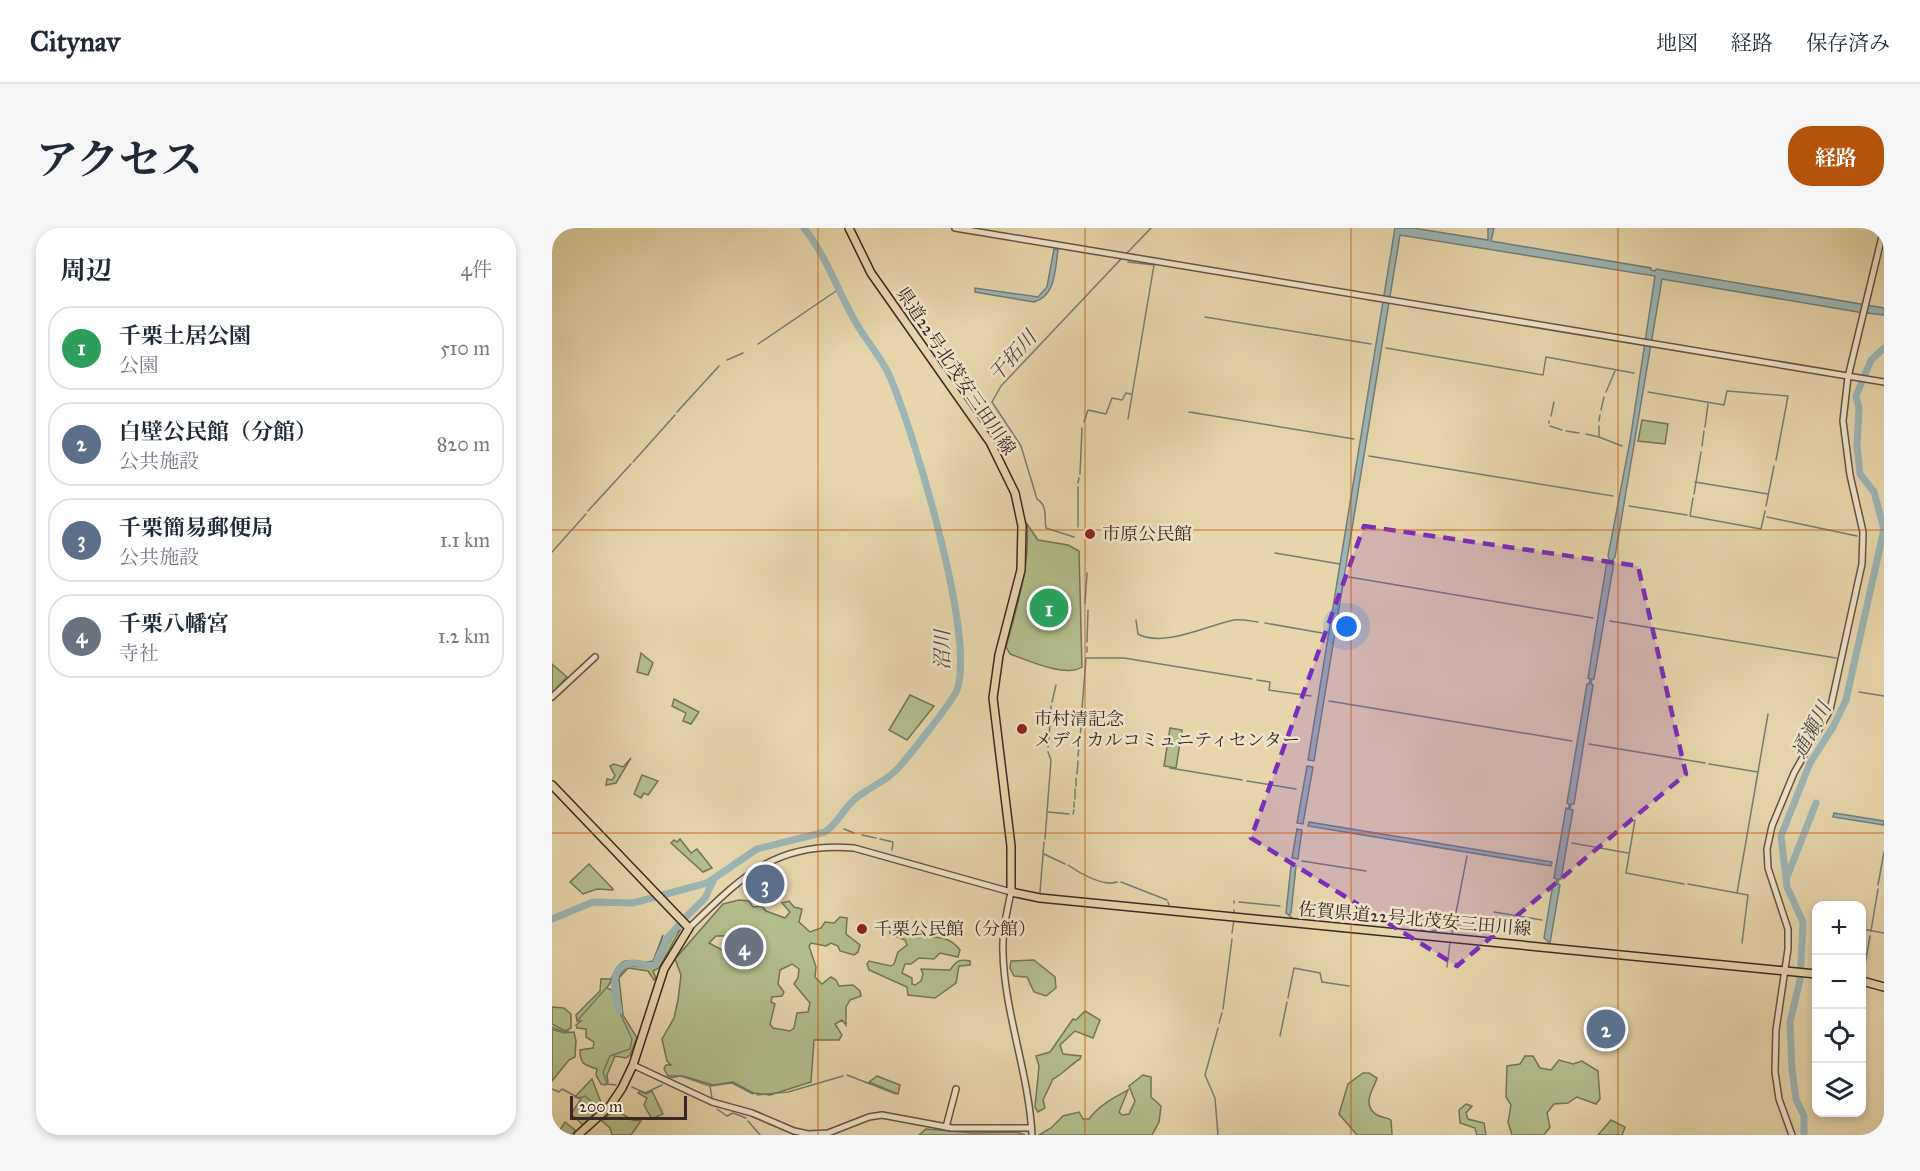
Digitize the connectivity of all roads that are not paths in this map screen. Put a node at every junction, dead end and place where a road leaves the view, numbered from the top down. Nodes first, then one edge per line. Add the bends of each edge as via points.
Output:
1 (849, 228) edge
2 (954, 228) edge
3 (1884, 228) edge
4 (1848, 377) junction
5 (1884, 382) edge
6 (595, 657) dead end
7 (552, 697) edge
8 (552, 785) edge
9 (1011, 892) junction
10 (689, 928) junction
11 (1784, 970) junction
12 (1812, 974) edge
13 (1866, 982) edge
14 (1884, 987) edge
15 (633, 1065) junction
16 (956, 1089) dead end
17 (946, 1127) junction
18 (1031, 1128) junction
19 (578, 1135) edge
20 (1032, 1135) edge
21 (1792, 1135) edge

1 - 9 main road, 県道22号北茂安三田川線 via 871,273 990,442 1015,492 1022,526 1021,570 999,655 993,698 1011,846
2 - 4 street
3 - 4 street
4 - 5 street
4 - 11 street via 1844,432 1863,532 1862,564 1830,710 1794,773 1768,839 1768,868 1788,929
6 - 7 street
8 - 10 main road
9 - 10 street via 854,848 807,848 786,853 752,870
9 - 11 main road, 佐賀県道22号北茂安三田川線
9 - 18 street via 1003,934 1003,960
10 - 15 main road via 664,969
11 - 12 main road, 佐賀県道22号北茂安三田川線
11 - 21 street via 1775,1072
13 - 14 main road
15 - 17 street via 712,1102 801,1133 828,1133 882,1115
15 - 19 main road via 617,1097
16 - 17 street
17 - 18 street
18 - 20 street

